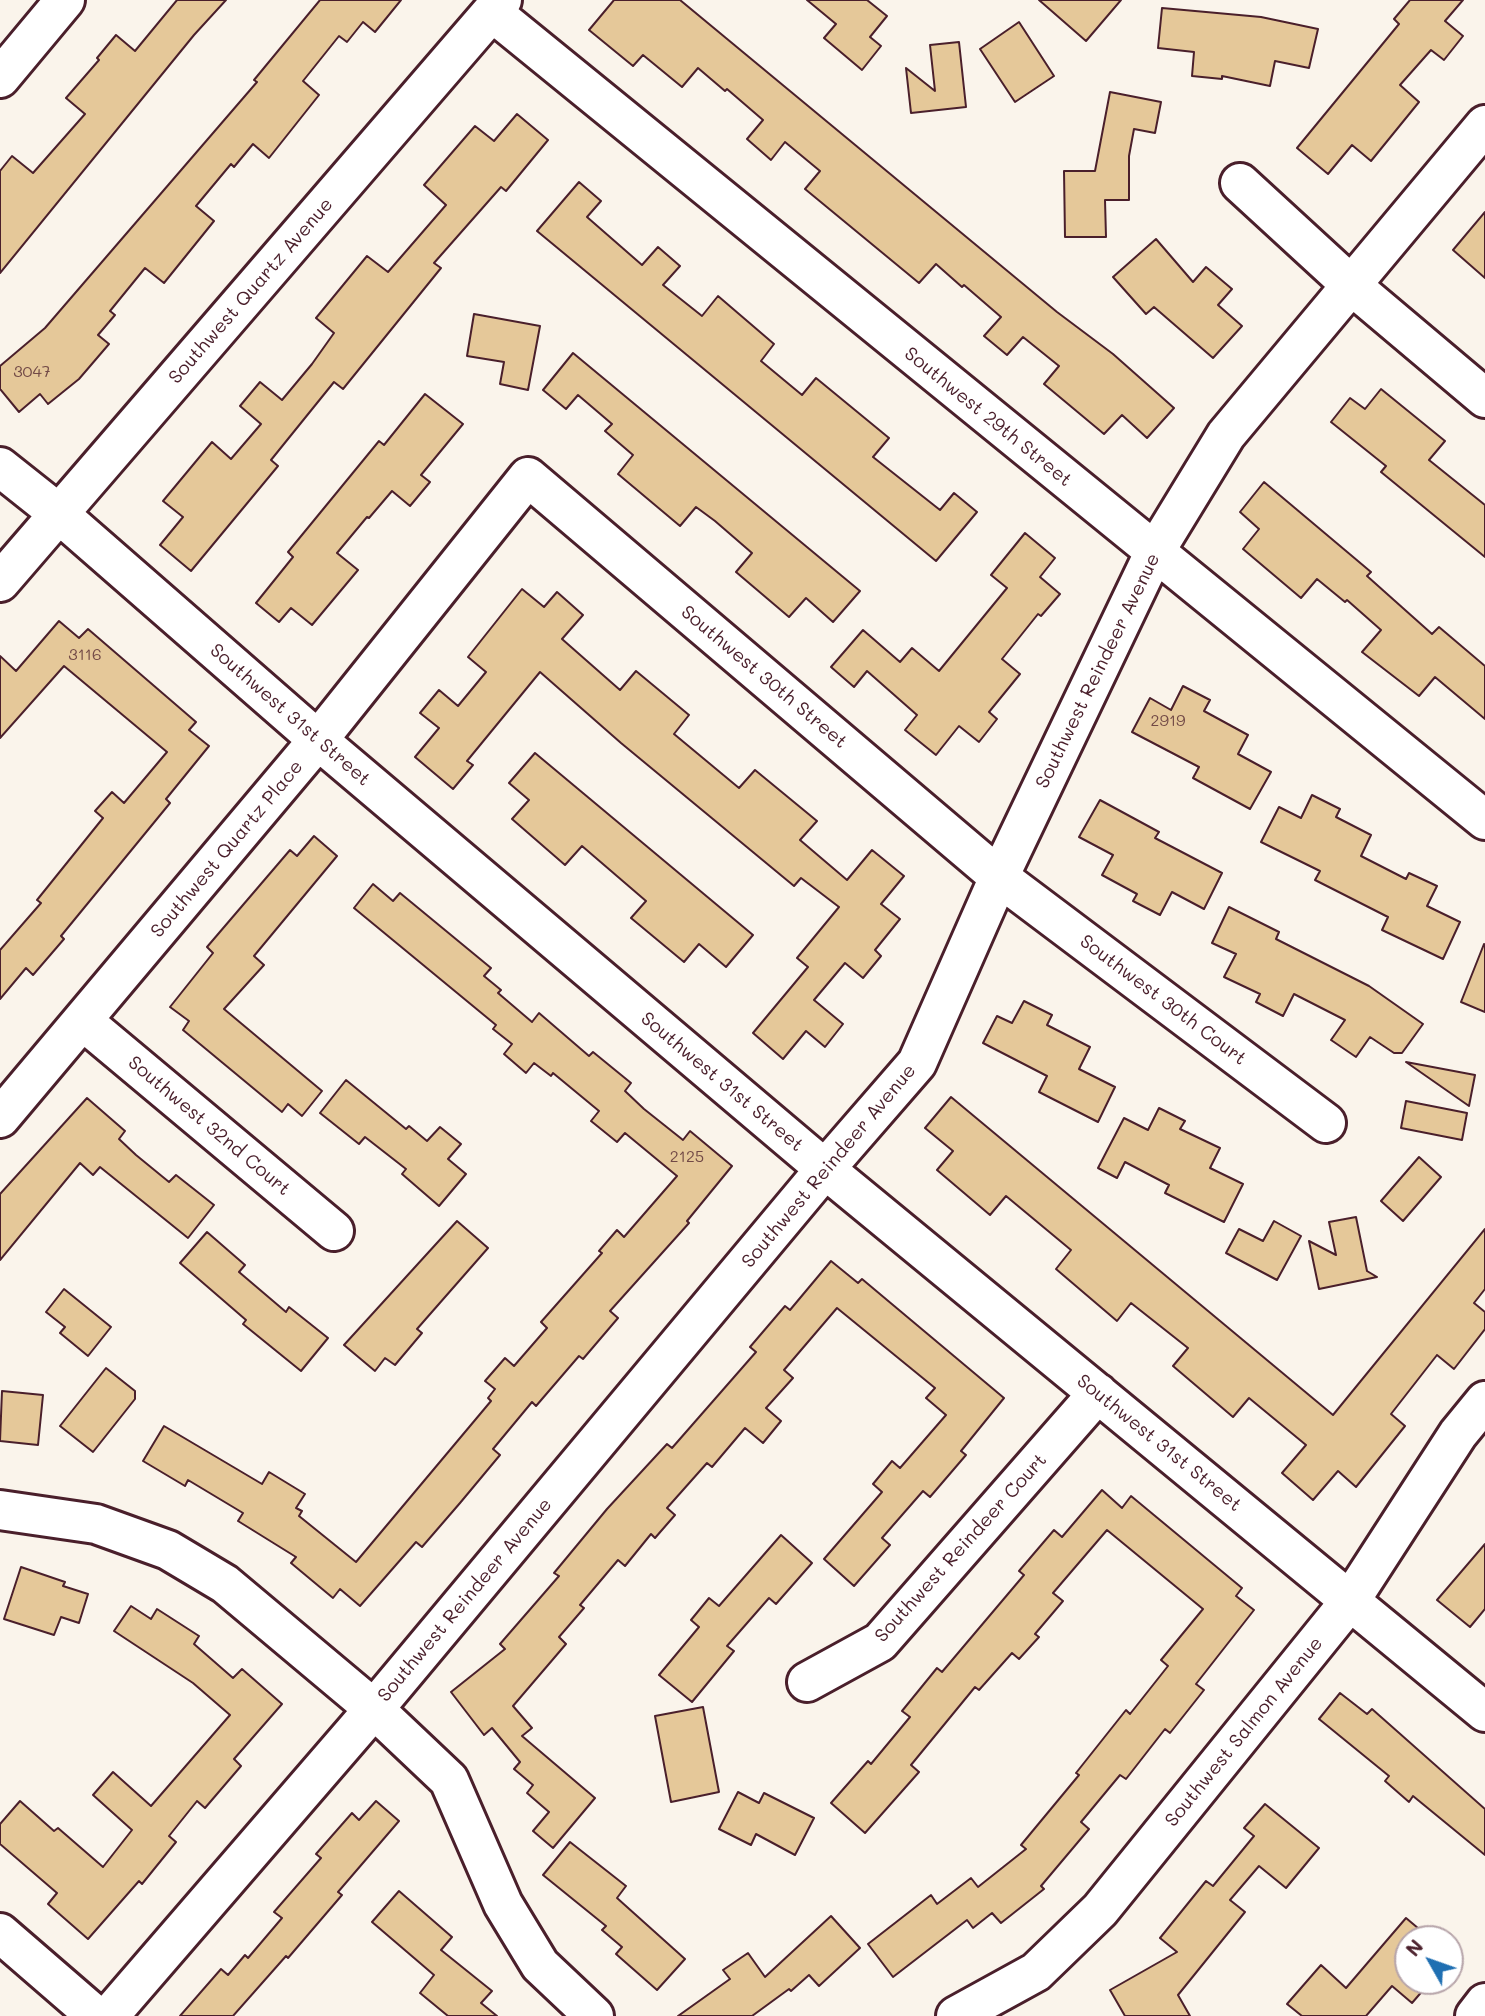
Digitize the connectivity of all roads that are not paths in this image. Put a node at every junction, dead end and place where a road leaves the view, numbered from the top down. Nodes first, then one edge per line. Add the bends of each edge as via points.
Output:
1 (65, 0) edge
2 (497, 6) edge
3 (0, 78) edge
4 (1485, 125) edge
5 (1240, 183) dead end
6 (1351, 285) junction
7 (1485, 398) edge
8 (0, 467) edge
9 (528, 477) joint
10 (58, 513) junction
11 (1154, 553) junction
12 (0, 582) edge
13 (318, 740) junction
14 (1485, 820) edge
15 (999, 877) junction
16 (83, 1021) junction
17 (0, 1118) edge
18 (1326, 1123) dead end
19 (825, 1169) junction
20 (334, 1231) dead end
21 (1098, 1393) junction
22 (1485, 1401) edge
23 (0, 1510) edge
24 (1350, 1601) junction
25 (807, 1682) dead end
26 (374, 1709) junction
27 (1485, 1712) edge
28 (0, 1933) edge
29 (1485, 2003) edge
30 (96, 2016) edge
31 (109, 2016) edge
32 (594, 2016) edge
33 (956, 2016) edge
34 (1475, 2016) edge

1 - 3 street
2 - 10 street, Southwest Quartz Avenue
2 - 11 street, Southwest 29th Street
4 - 6 street, Southwest Reindeer Avenue
5 - 6 street
6 - 7 street
6 - 11 street, Southwest Reindeer Avenue via 1226,435
8 - 10 street, Southwest 31st Street
9 - 13 street, Southwest Quartz Place
9 - 15 street, Southwest 30th Street
10 - 12 street, Southwest Quartz Avenue
10 - 13 street, Southwest 31st Street
11 - 14 street, Southwest 29th Street
11 - 15 street, Southwest Reindeer Avenue
13 - 16 street, Southwest Quartz Place
13 - 19 street, Southwest 31st Street
15 - 18 street, Southwest 30th Court
15 - 19 street, Southwest Reindeer Avenue via 917,1063
16 - 17 street, Southwest Quartz Place
16 - 20 street, Southwest 32nd Court
19 - 21 street, Southwest 31st Street
19 - 26 street, Southwest Reindeer Avenue
21 - 24 street, Southwest 31st Street
21 - 25 street, Southwest Reindeer Court via 880,1642
22 - 24 street, Southwest Salmon Avenue via 1458,1434
23 - 26 street via 96,1524 168,1550 225,1584
24 - 27 street, Southwest 31st Street
24 - 33 street, Southwest Salmon Avenue via 1100,1910 1036,1972
26 - 31 street, Southwest Reindeer Avenue
26 - 32 street via 449,1780 503,1904 540,1965
28 - 30 street
29 - 34 street

